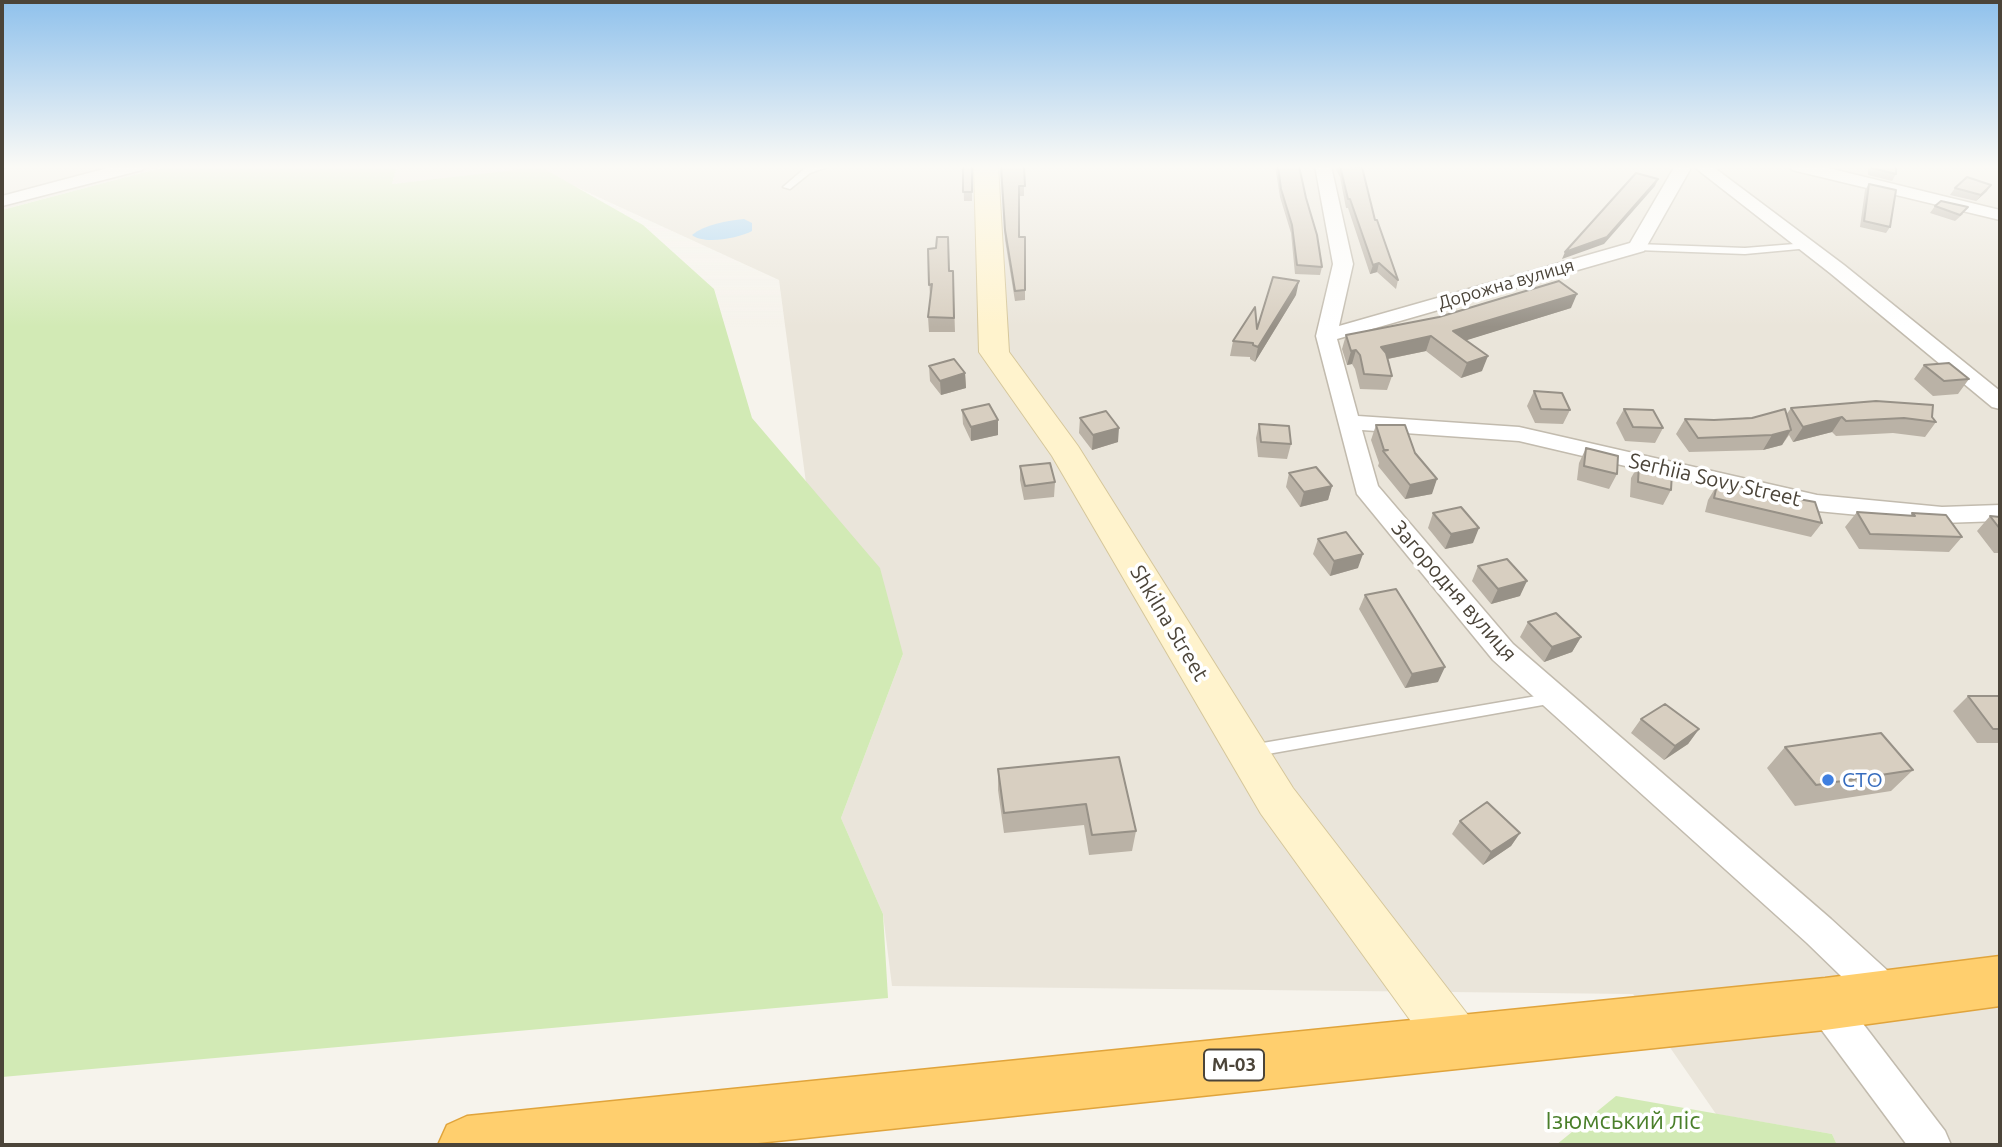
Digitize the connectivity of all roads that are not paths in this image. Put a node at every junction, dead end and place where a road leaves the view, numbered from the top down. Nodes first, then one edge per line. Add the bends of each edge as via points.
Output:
1 (988, 220) edge
2 (1334, 220) edge
3 (1653, 220) edge
4 (1772, 220) edge
5 (1807, 246) junction
6 (1637, 247) junction
7 (1326, 336) junction
8 (2000, 402) edge
9 (1349, 422) junction
10 (2000, 513) edge
11 (1554, 698) junction
12 (1247, 751) junction
13 (2000, 981) edge
14 (1887, 995) junction
15 (1825, 1004) junction
16 (1457, 1042) junction
17 (467, 1145) edge
18 (1931, 1145) edge

1 - 12 street, Shkilna Street via 993,352 1066,453
2 - 7 street, Загородня вулиця via 1343,264
3 - 6 street
4 - 5 street
5 - 6 lane via 1745,251
5 - 8 street
6 - 7 street, Дорожна вулиця
7 - 9 street, Загородня вулиця
9 - 10 street, Serhiia Sovy Street via 1519,434 1816,503 1942,515
9 - 11 street, Загородня вулиця via 1366,488 1503,652
11 - 12 lane
11 - 14 street, Загородня вулиця
12 - 16 street, Shkilna Street via 1276,801
13 - 14 highway, М-03
14 - 15 highway, М-03
15 - 16 highway, М-03
15 - 18 street
16 - 17 highway, М-03

